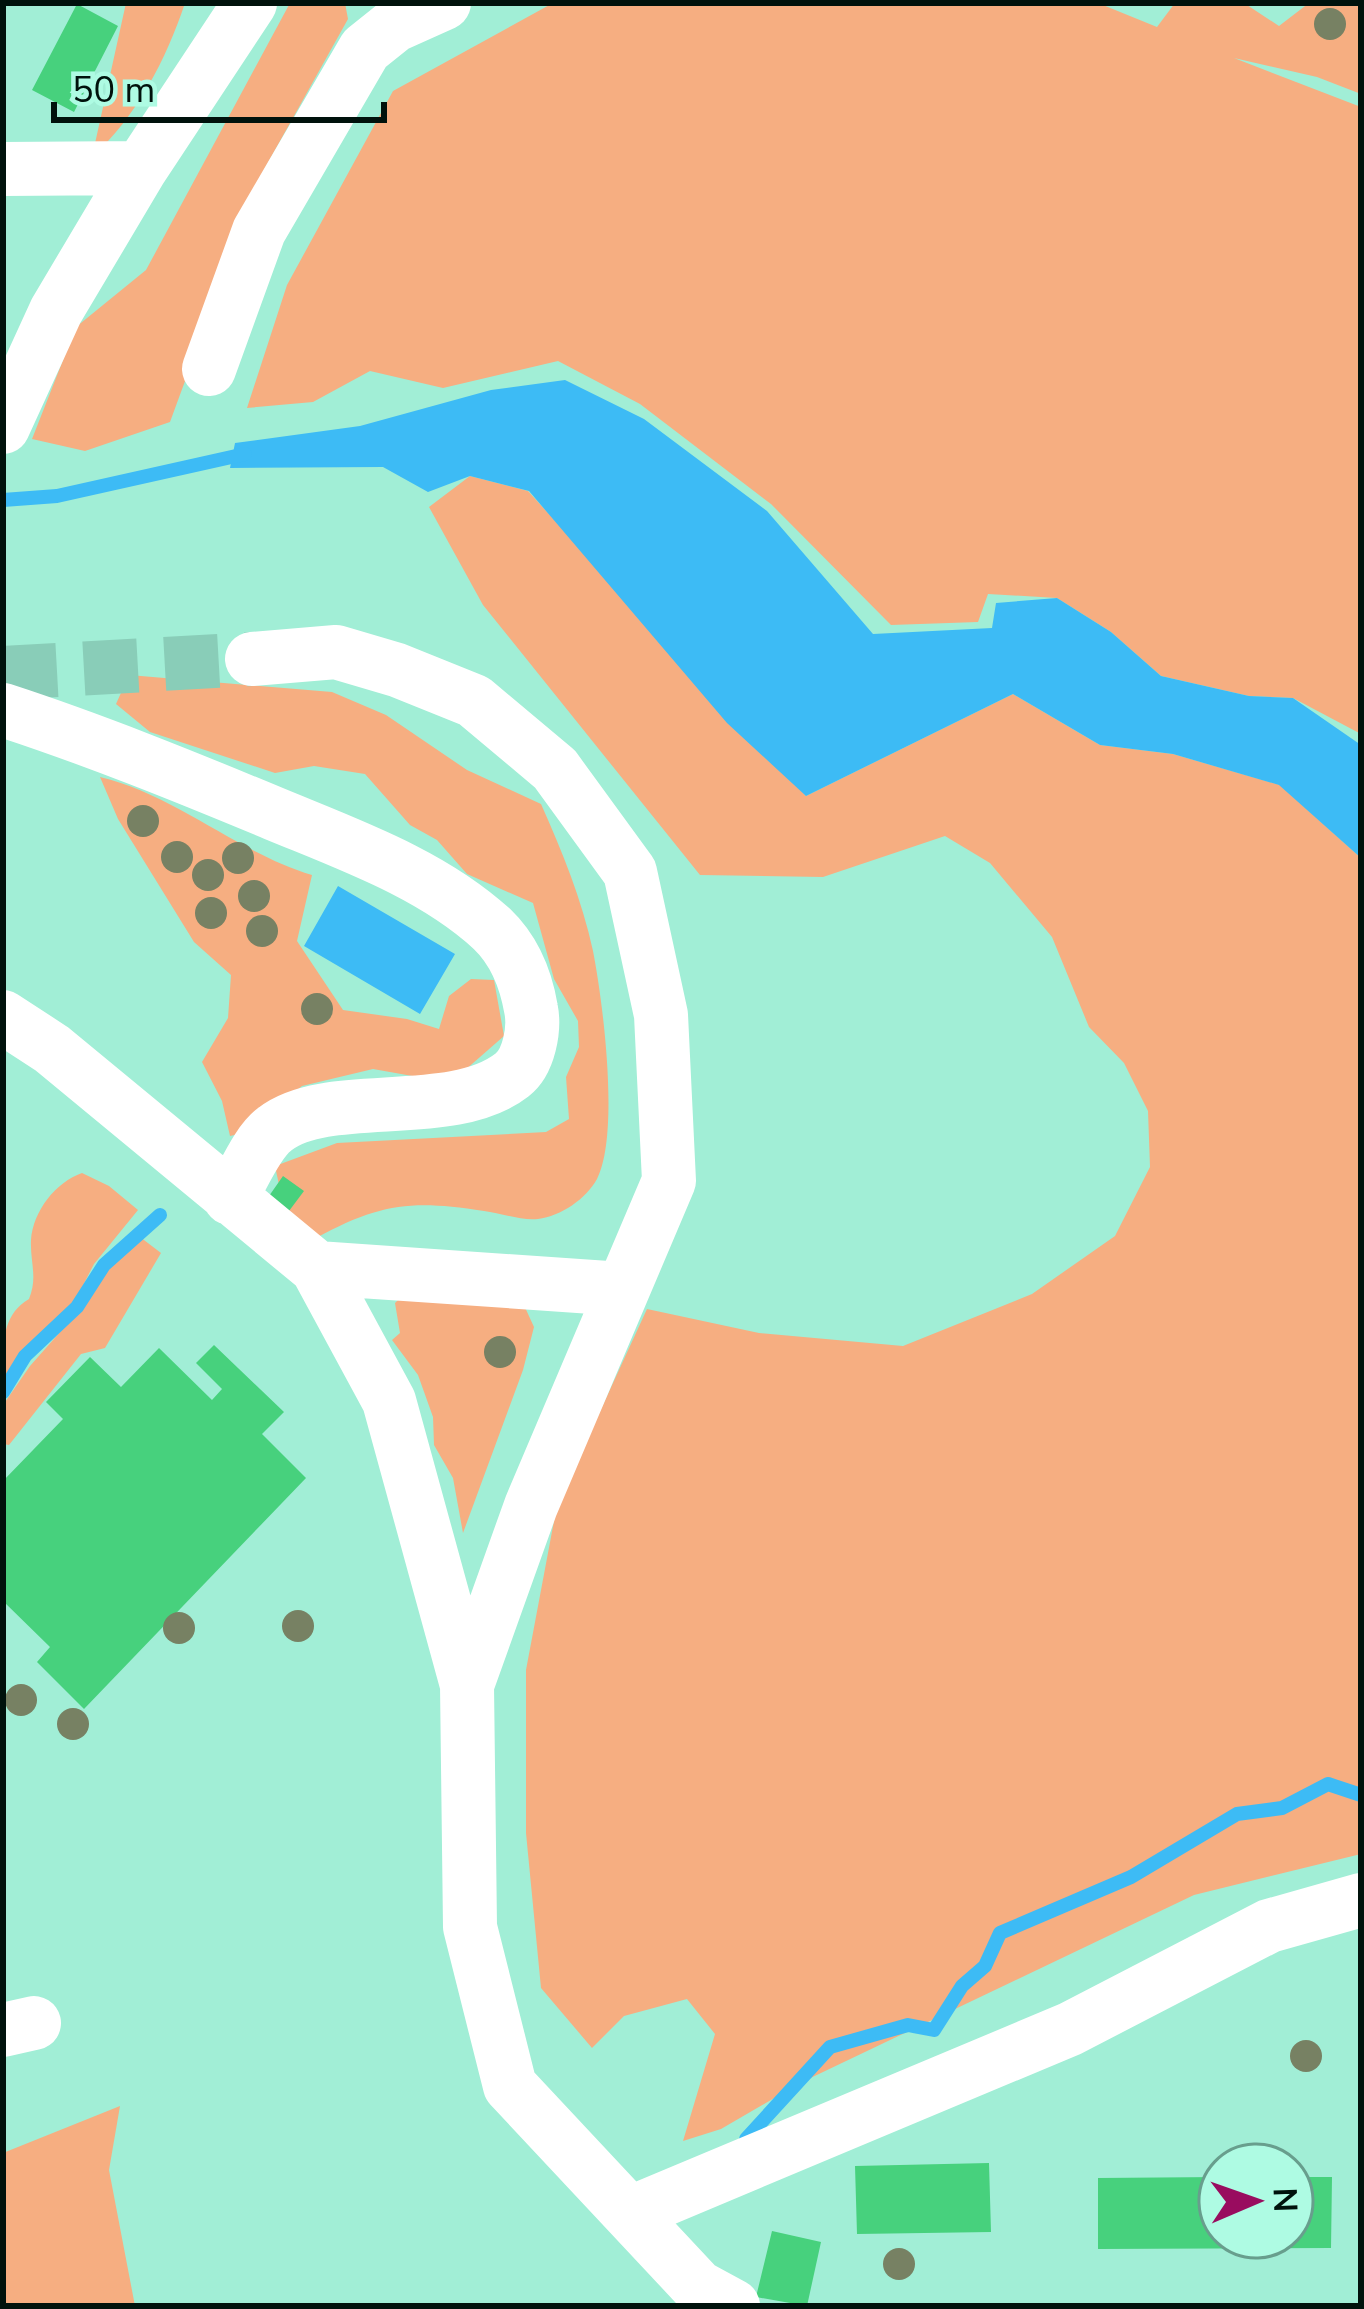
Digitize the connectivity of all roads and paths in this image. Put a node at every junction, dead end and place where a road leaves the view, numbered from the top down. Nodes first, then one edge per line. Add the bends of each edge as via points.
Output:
1 (250, 3) edge
2 (443, 3) edge
3 (387, 14) edge
4 (141, 168) junction
5 (3, 170) edge
6 (209, 370) dead end
7 (3, 427) edge
8 (252, 658) tunnel mouth
9 (3, 710) edge
10 (3, 1017) edge
11 (230, 1198) junction
12 (317, 1268) junction
13 (622, 1289) junction
14 (467, 1685) junction
15 (1361, 1900) edge
16 (631, 2213) junction
17 (660, 2306) edge
18 (733, 2306) edge

1 - 4 street
2 - 3 street
3 - 6 street via 259,231
4 - 5 street
4 - 7 street via 56,311
8 - 13 street via 336,652 474,701 555,769 630,872 661,1015 669,1181
9 - 11 street via 382,858 494,931 525,977 535,1028 517,1072 459,1097 300,1117 272,1130
10 - 11 street
11 - 12 street
12 - 13 street
12 - 14 street via 389,1401
13 - 14 street via 531,1505
14 - 16 street via 470,1927 510,2086
15 - 16 street via 1269,1926 1070,2029
16 - 17 street
16 - 18 street via 698,2287

